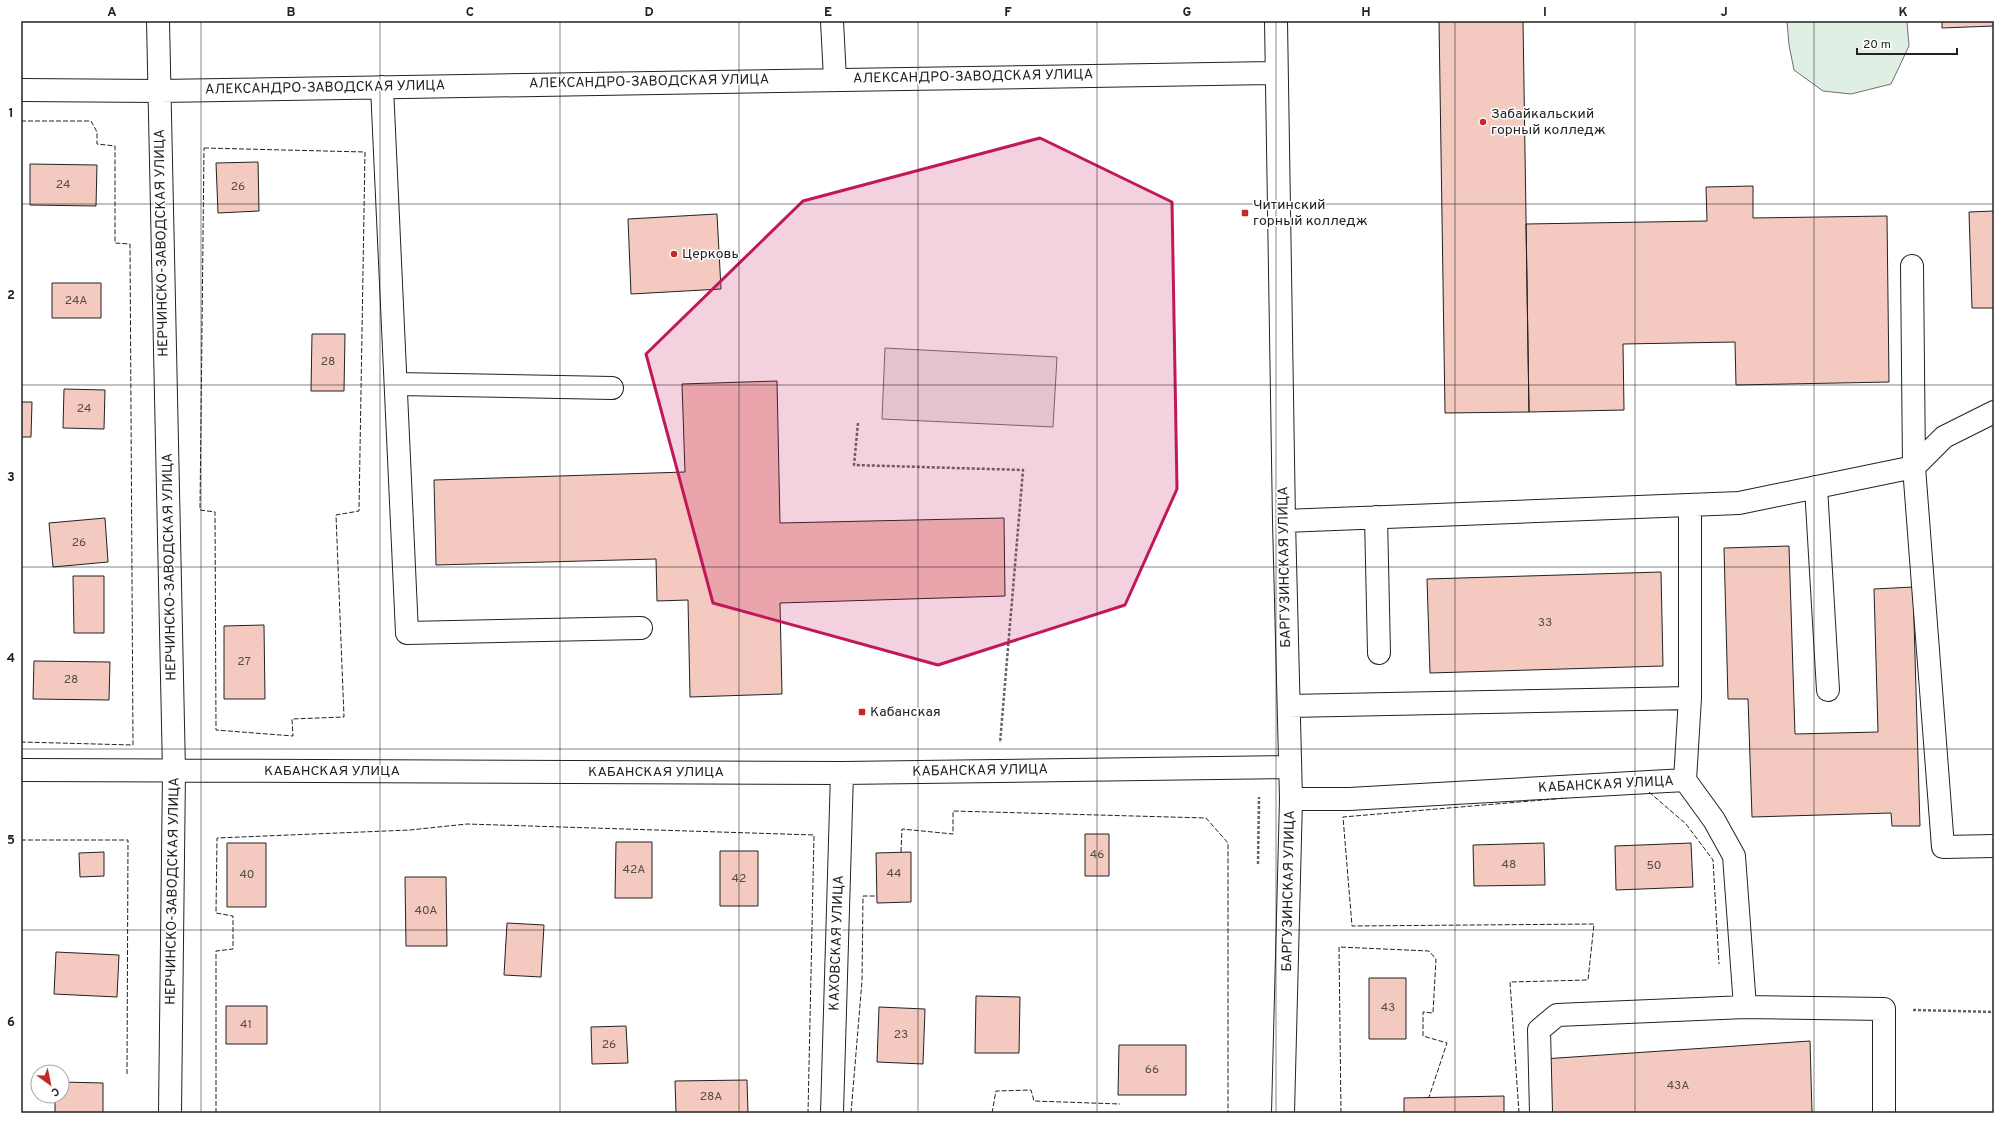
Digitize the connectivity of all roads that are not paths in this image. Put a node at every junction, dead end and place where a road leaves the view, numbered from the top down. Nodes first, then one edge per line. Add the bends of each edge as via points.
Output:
1 (158, 21) edge
2 (832, 21) edge
3 (1276, 21) edge
4 (1276, 73) junction
5 (835, 79) junction
6 (382, 86) junction
7 (21, 90) edge
8 (159, 91) junction
9 (1912, 266) dead end
10 (396, 384) junction
11 (612, 388) dead end
12 (1994, 412) edge
13 (1914, 467) junction
14 (1816, 487) junction
15 (1690, 506) junction
16 (1376, 517) junction
17 (1284, 521) junction
18 (641, 628) dead end
19 (1379, 653) dead end
20 (1828, 690) dead end
21 (1690, 698) junction
22 (1289, 706) junction
23 (1290, 766) junction
24 (21, 770) edge
25 (174, 771) junction
26 (842, 773) junction
27 (1685, 780) junction
28 (1291, 799) junction
29 (1994, 846) edge
30 (1745, 1007) junction
31 (170, 1113) edge
32 (832, 1113) edge
33 (1283, 1113) edge
34 (1541, 1113) edge
35 (1884, 1113) edge

1 - 8 street, НЕРЧИНСКО-ЗАВОДСКАЯ УЛИЦА
2 - 5 street
3 - 4 street, БАРГУЗИНСКАЯ УЛИЦА
4 - 5 street, АЛЕКСАНДРО-ЗАВОДСКАЯ УЛИЦА
4 - 17 street, БАРГУЗИНСКАЯ УЛИЦА
5 - 6 street, АЛЕКСАНДРО-ЗАВОДСКАЯ УЛИЦА
6 - 8 street, АЛЕКСАНДРО-ЗАВОДСКАЯ УЛИЦА
6 - 10 street
7 - 8 street, АЛЕКСАНДРО-ЗАВОДСКАЯ УЛИЦА
8 - 25 street, НЕРЧИНСКО-ЗАВОДСКАЯ УЛИЦА
9 - 13 street
10 - 11 street
10 - 18 street via 407,633
12 - 13 street via 1944,437
13 - 14 street
13 - 29 street via 1943,847
14 - 15 street via 1739,503
14 - 20 street
15 - 16 street
15 - 21 street
16 - 17 street
16 - 19 street
17 - 22 street, БАРГУЗИНСКАЯ УЛИЦА
21 - 22 street
21 - 27 street
22 - 23 street, БАРГУЗИНСКАЯ УЛИЦА
23 - 26 street, КАБАНСКАЯ УЛИЦА
23 - 28 street, БАРГУЗИНСКАЯ УЛИЦА
24 - 25 street, КАБАНСКАЯ УЛИЦА
25 - 26 street, КАБАНСКАЯ УЛИЦА
25 - 31 street, НЕРЧИНСКО-ЗАВОДСКАЯ УЛИЦА
26 - 32 street, КАХОВСКАЯ УЛИЦА
27 - 28 street, КАБАНСКАЯ УЛИЦА via 1349,799
27 - 30 street, КАБАНСКАЯ УЛИЦА via 1714,820 1734,856
28 - 33 street, БАРГУЗИНСКАЯ УЛИЦА
30 - 34 street via 1557,1016 1539,1030
30 - 35 street via 1884,1009

